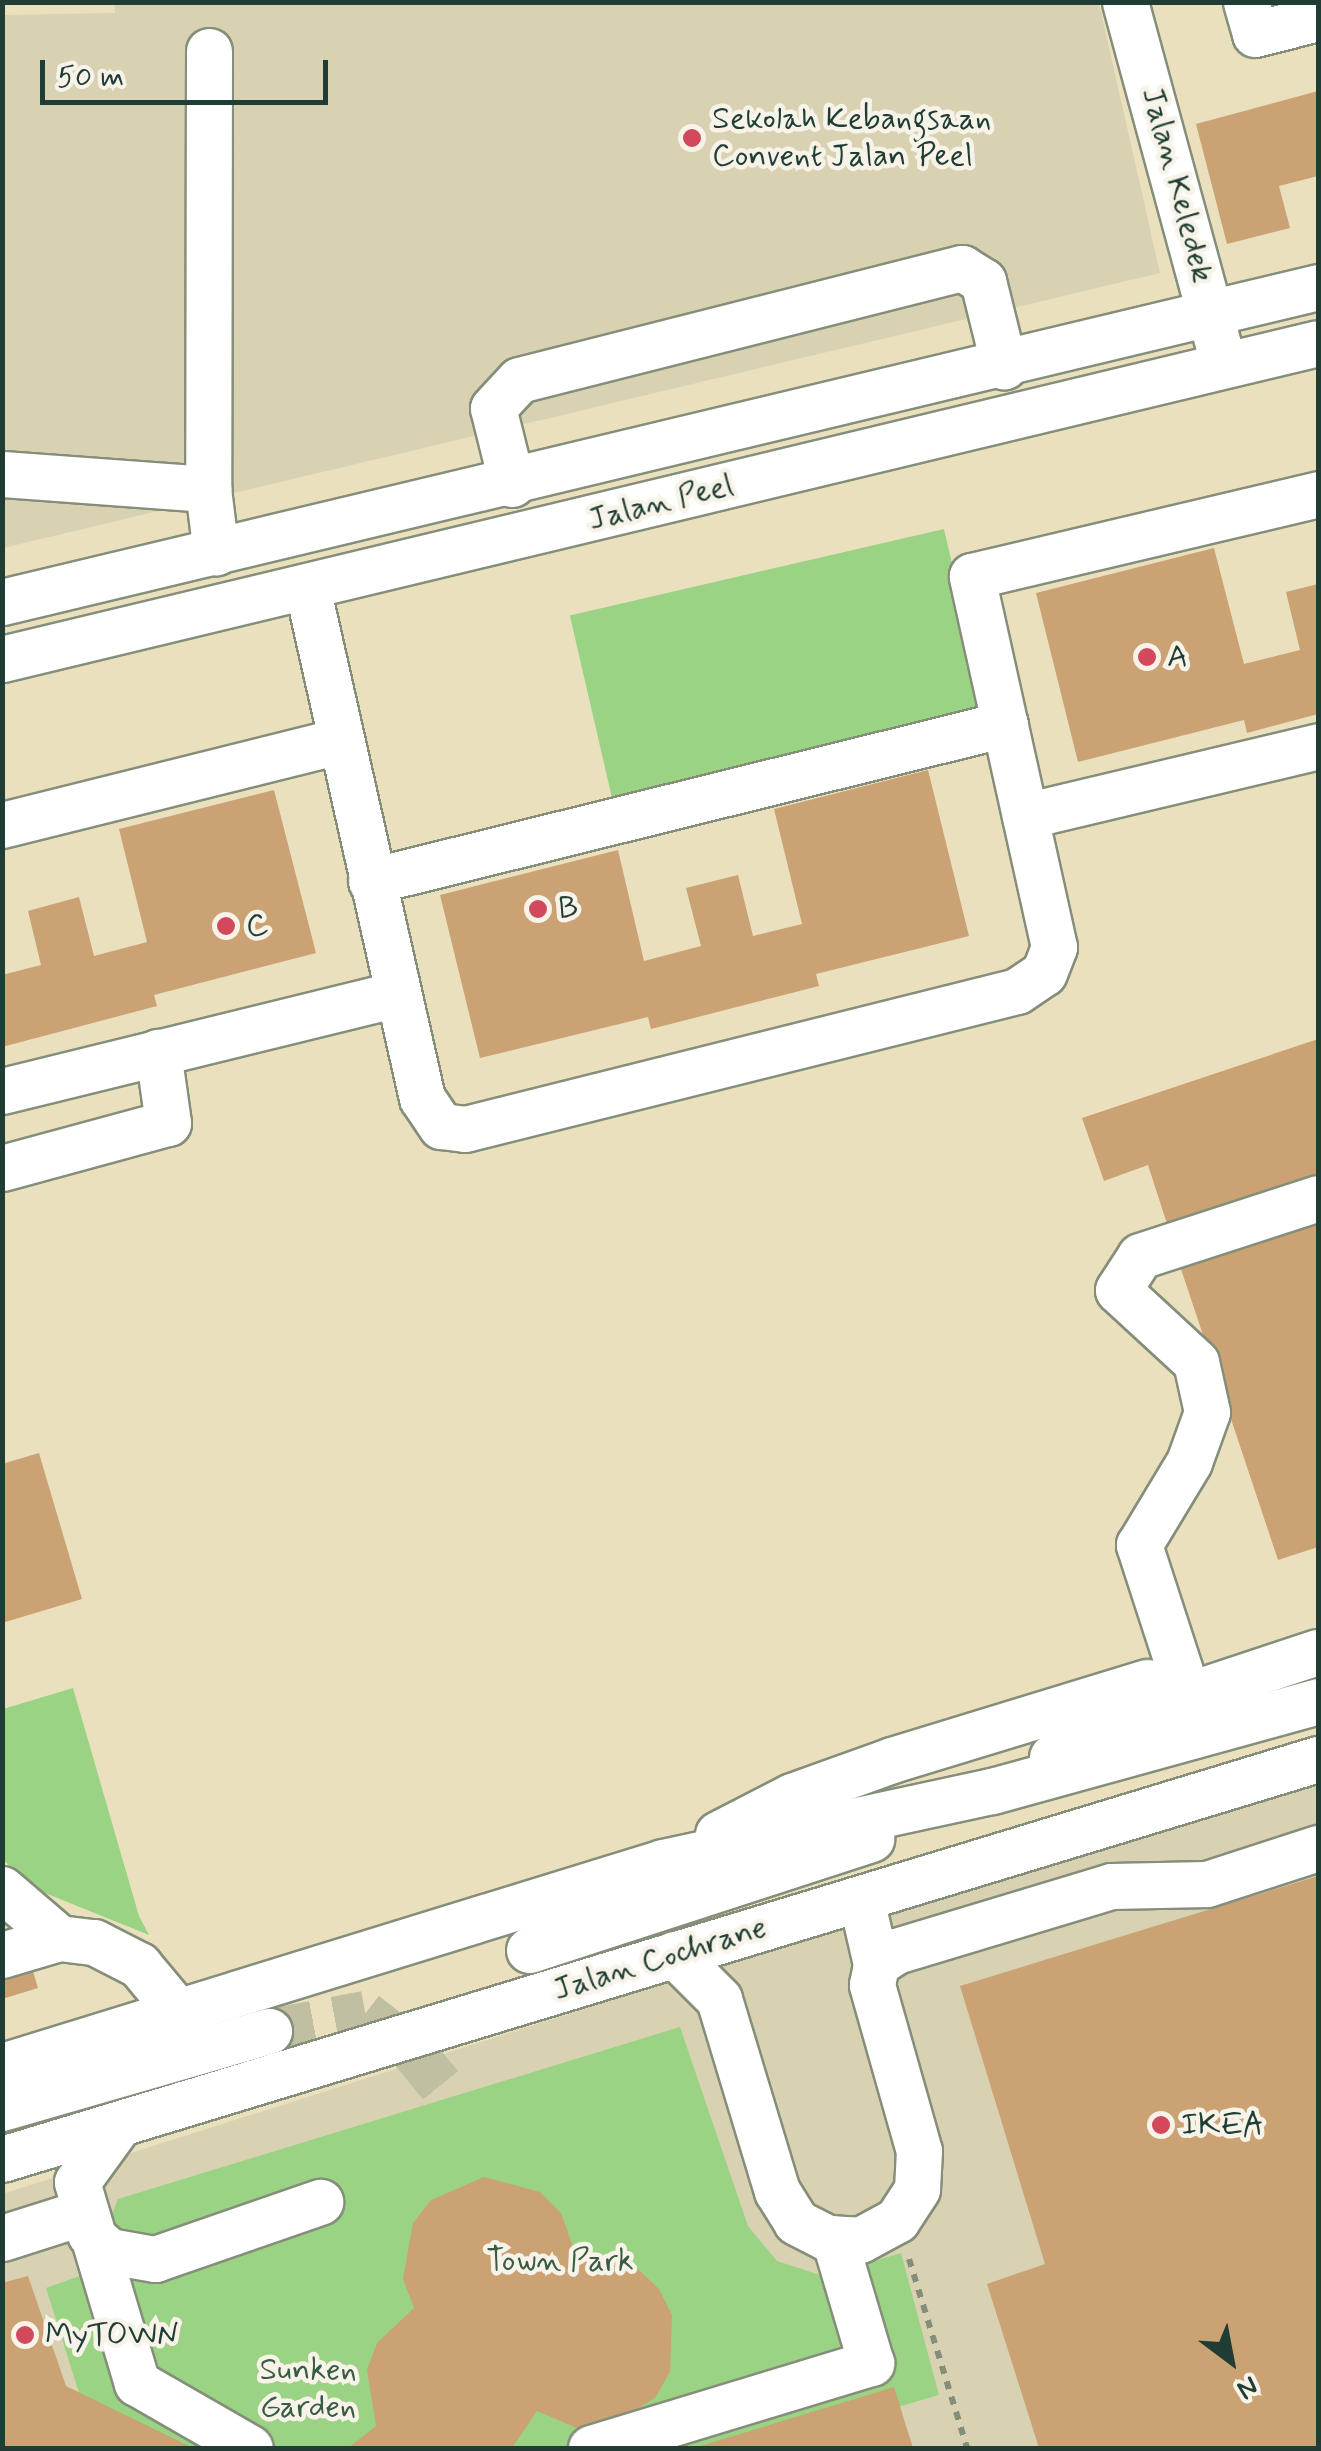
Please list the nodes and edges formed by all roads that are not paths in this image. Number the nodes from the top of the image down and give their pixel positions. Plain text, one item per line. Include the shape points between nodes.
1 (1125, 2) edge
2 (1246, 2) edge
3 (1318, 18) edge
4 (209, 51) dead end
5 (1318, 288) edge
6 (1212, 318) junction
7 (1318, 342) edge
8 (1004, 366) junction
9 (1224, 369) junction
10 (2, 474) edge
11 (512, 484) junction
12 (208, 489) junction
13 (1318, 494) edge
14 (216, 553) junction
15 (307, 587) junction
16 (2, 602) edge
17 (2, 659) edge
18 (1005, 724) junction
19 (338, 741) junction
20 (1318, 746) edge
21 (1025, 816) junction
22 (2, 826) edge
23 (372, 881) junction
24 (398, 994) junction
25 (158, 1052) junction
26 (2, 1091) edge
27 (2, 1168) edge
28 (1318, 1198) edge
29 (1318, 1629) edge
30 (1318, 1652) edge
31 (1180, 1672) junction
32 (1318, 1701) edge
33 (1318, 1759) edge
34 (992, 1791) junction
35 (1318, 1848) edge
36 (663, 1862) junction
37 (2, 1888) edge
38 (861, 1899) junction
39 (59, 1938) junction
40 (530, 1950) dead end
41 (674, 1954) junction
42 (2, 1956) edge
43 (876, 1964) junction
44 (178, 2012) junction
45 (269, 2030) tunnel mouth
46 (2, 2066) edge
47 (2, 2108) edge
48 (118, 2127) junction
49 (2, 2160) edge
50 (320, 2202) dead end
51 (86, 2224) junction
52 (2, 2238) edge
53 (834, 2238) junction
54 (250, 2448) edge
55 (591, 2448) edge

1 - 6 street, Jalan Keledek
2 - 3 street via 1255,34
4 - 12 street
5 - 6 street, Jalan Peel
6 - 8 street, Jalan Peel
6 - 9 street, Jalan Keledek
7 - 9 street, Jalan Peel
8 - 11 street, Jalan Peel
8 - 11 street via 983,281 962,268 519,380 493,408
9 - 15 street, Jalan Peel
10 - 12 street
11 - 14 street, Jalan Peel
12 - 14 street
13 - 18 street via 972,576
14 - 16 street, Jalan Peel
15 - 17 street, Jalan Peel
15 - 19 street
18 - 21 street
18 - 23 street
19 - 22 street
19 - 23 street
20 - 21 street
21 - 24 street via 1054,947 1044,974 1016,991 465,1129 441,1126 422,1098
23 - 24 street
24 - 25 street
25 - 26 street
25 - 27 street via 168,1123
28 - 31 street via 1140,1256 1118,1290 1196,1362 1208,1412 1189,1462 1139,1545
29 - 31 street
30 - 34 street via 1124,1716
31 - 36 street via 792,1796
32 - 34 street
33 - 38 street, Jalan Cochrane
34 - 36 street
34 - 40 street via 798,1868
35 - 43 street via 1207,1884 1111,1886 896,1951
36 - 44 street
37 - 39 street
38 - 41 street, Jalan Cochrane
38 - 43 street
39 - 42 street
39 - 44 street via 94,1942 139,1965
41 - 48 street, Jalan Cochrane
41 - 53 street via 718,1998 777,2191 796,2222
43 - 53 street via 872,1985 920,2151 917,2190 897,2220 860,2240
44 - 46 street
45 - 47 street
48 - 49 street, Jalan Cochrane
48 - 51 street via 77,2182
50 - 51 street via 155,2259 109,2251
51 - 52 street
51 - 54 street via 137,2383
53 - 55 street via 872,2362

